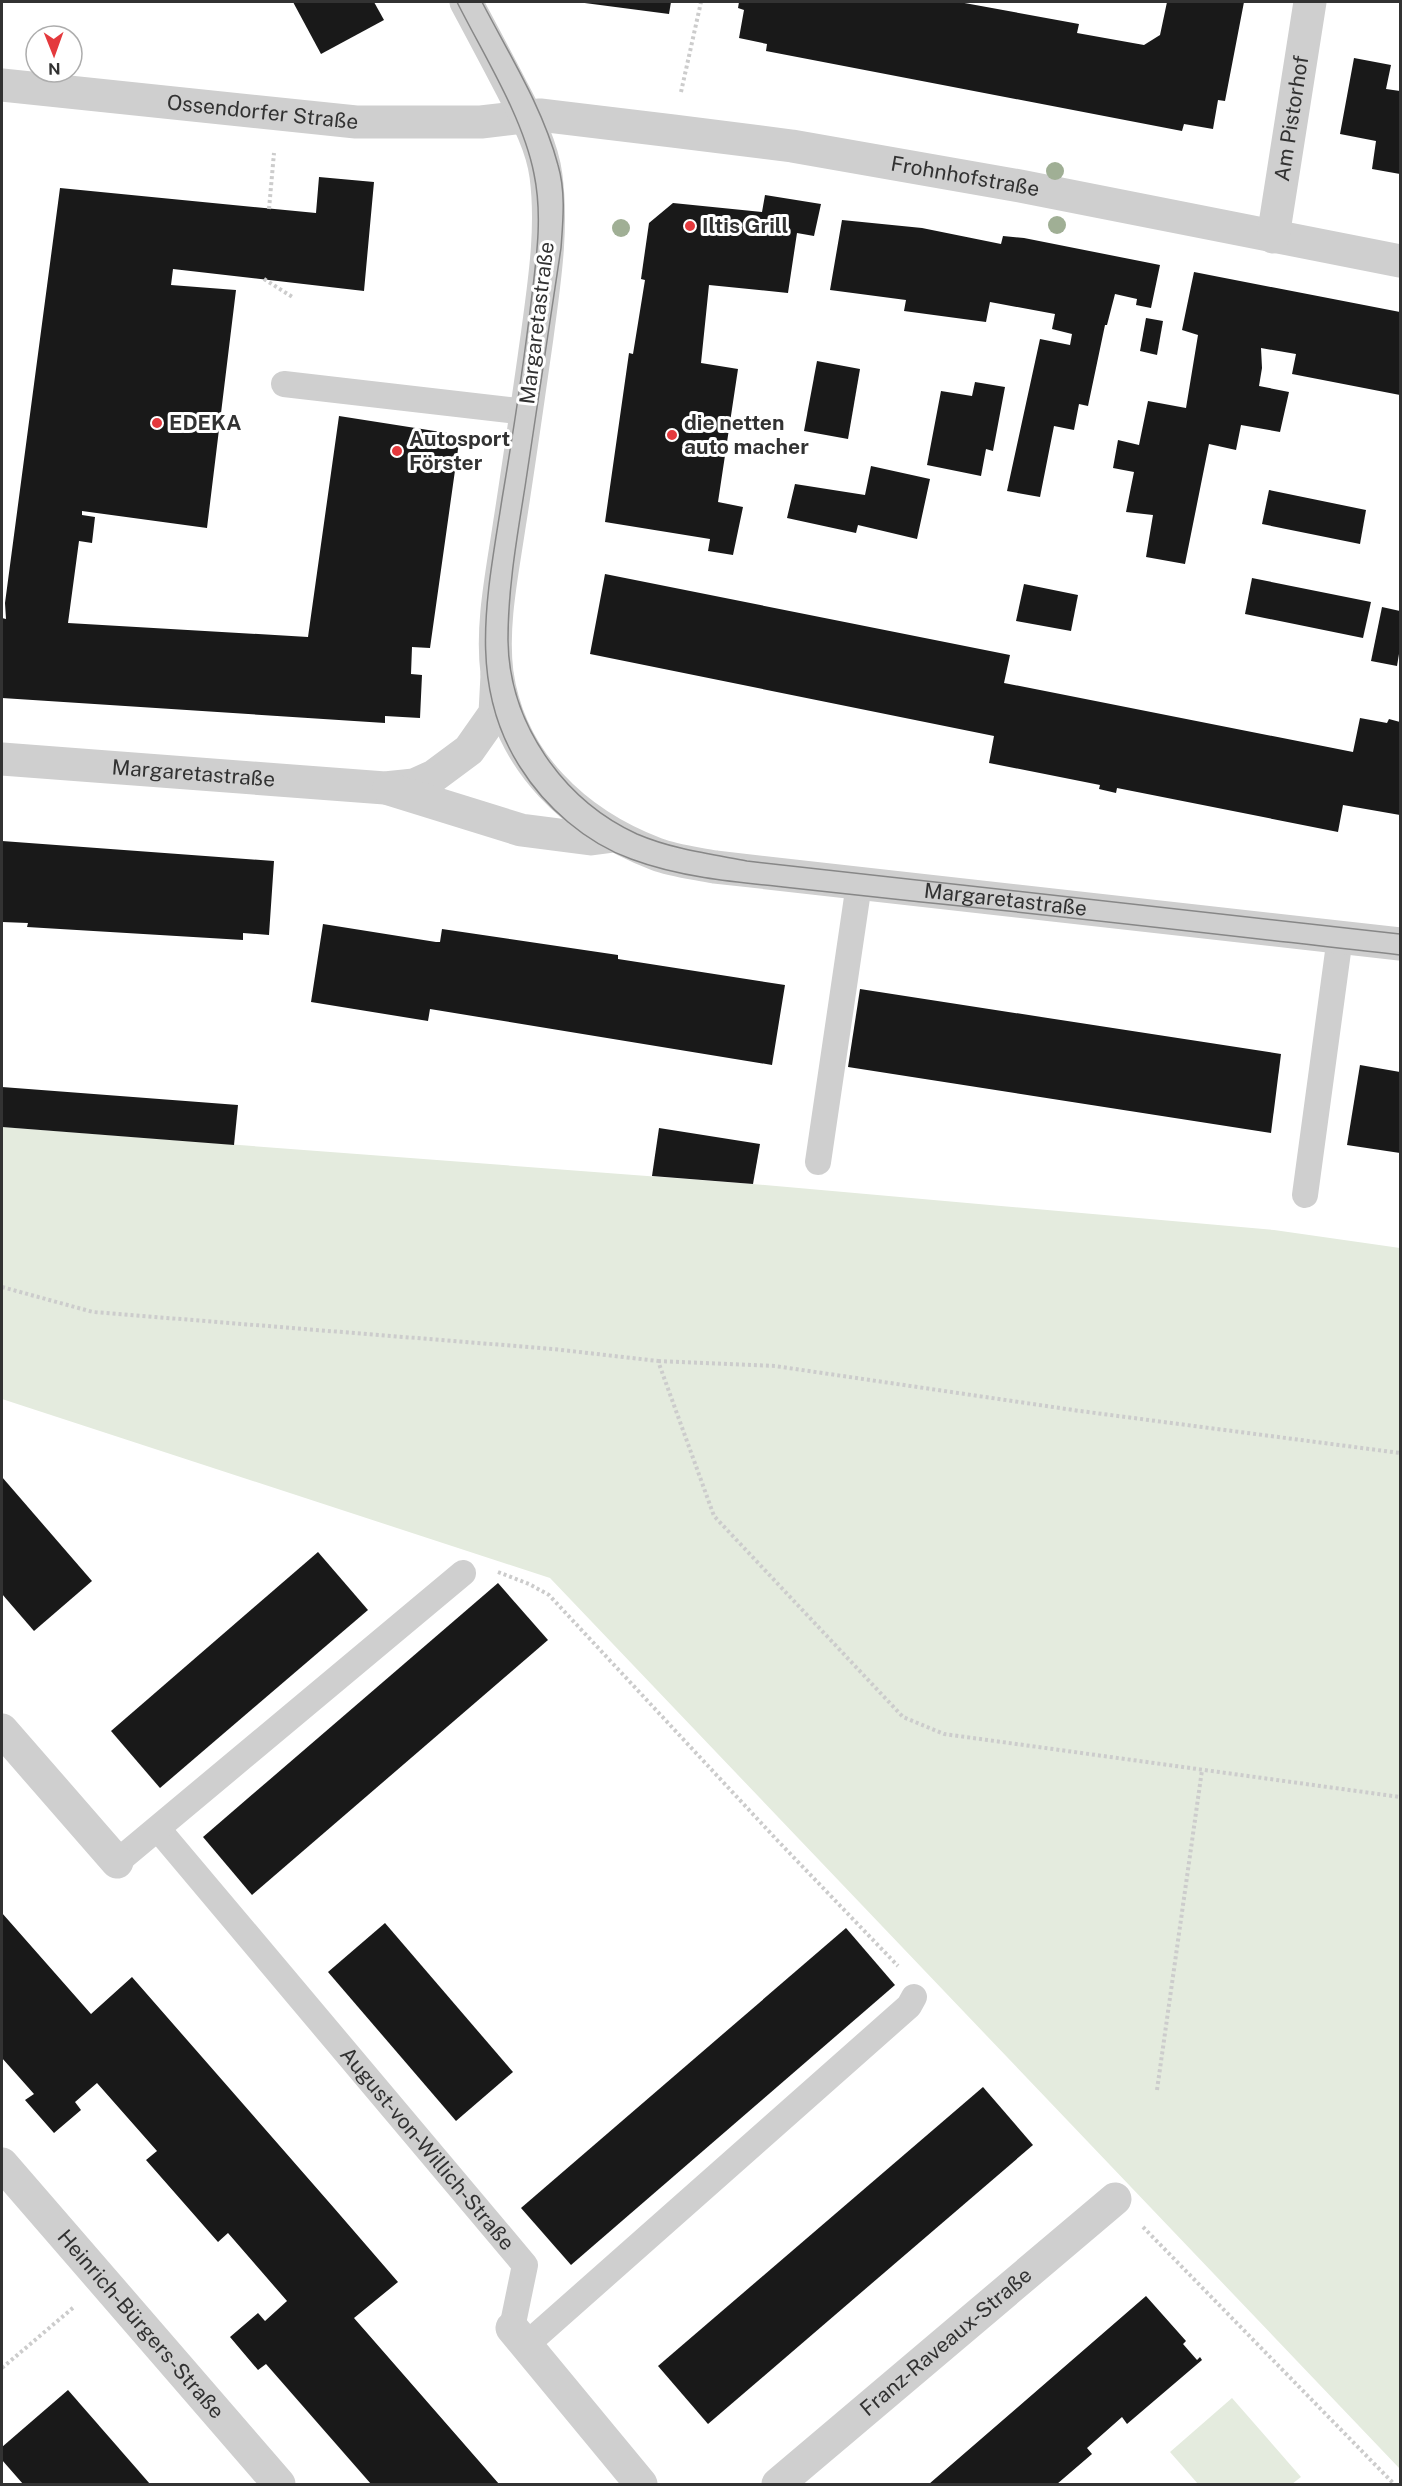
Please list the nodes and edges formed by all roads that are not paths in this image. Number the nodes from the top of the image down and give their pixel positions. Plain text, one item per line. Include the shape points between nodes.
1 (466, 2) edge
2 (1310, 2) edge
3 (2, 85) edge
4 (526, 116) junction
5 (1273, 237) junction
6 (1401, 261) edge
7 (284, 384) dead end
8 (526, 412) junction
9 (497, 674) junction
10 (2, 759) edge
11 (385, 788) junction
12 (614, 836) junction
13 (860, 884) junction
14 (1340, 937) junction
15 (1401, 944) edge
16 (818, 1162) dead end
17 (1305, 1195) dead end
18 (463, 1574) road end
19 (2, 1730) edge
20 (158, 1829) junction
21 (117, 1862) joint
22 (914, 1997) road end
23 (2, 2164) edge
24 (1115, 2199) road end
25 (519, 2337) junction
26 (279, 2484) edge
27 (641, 2484) edge
28 (778, 2484) edge

1 - 4 street, Margaretastraße
2 - 5 street, Am Pistorhof
3 - 4 street, Ossendorfer Straße via 356,122 481,122
4 - 5 street, Frohnhofstraße via 792,146 1020,186
4 - 8 street, Margaretastraße via 546,173 549,206 547,261
5 - 6 street, Frohnhofstraße
7 - 8 lane
8 - 9 street, Margaretastraße via 502,572 495,641
9 - 11 street, Margaretastraße via 495,713 469,750 434,776 414,785
9 - 12 street, Margaretastraße via 507,710 530,762 552,789
10 - 11 street, Margaretastraße
11 - 12 street, Margaretastraße via 521,830 591,839
12 - 13 street, Margaretastraße via 658,855 715,867
13 - 14 street, Margaretastraße
13 - 16 lane
14 - 15 street, Margaretastraße
14 - 17 lane
18 - 20 lane
19 - 21 street
20 - 21 lane
20 - 25 lane, August-von-Willich-Straße via 525,2265
22 - 25 lane via 909,2006
23 - 26 street, Heinrich-Bürgers-Straße
24 - 28 street, Franz-Raveaux-Straße
25 - 27 street

